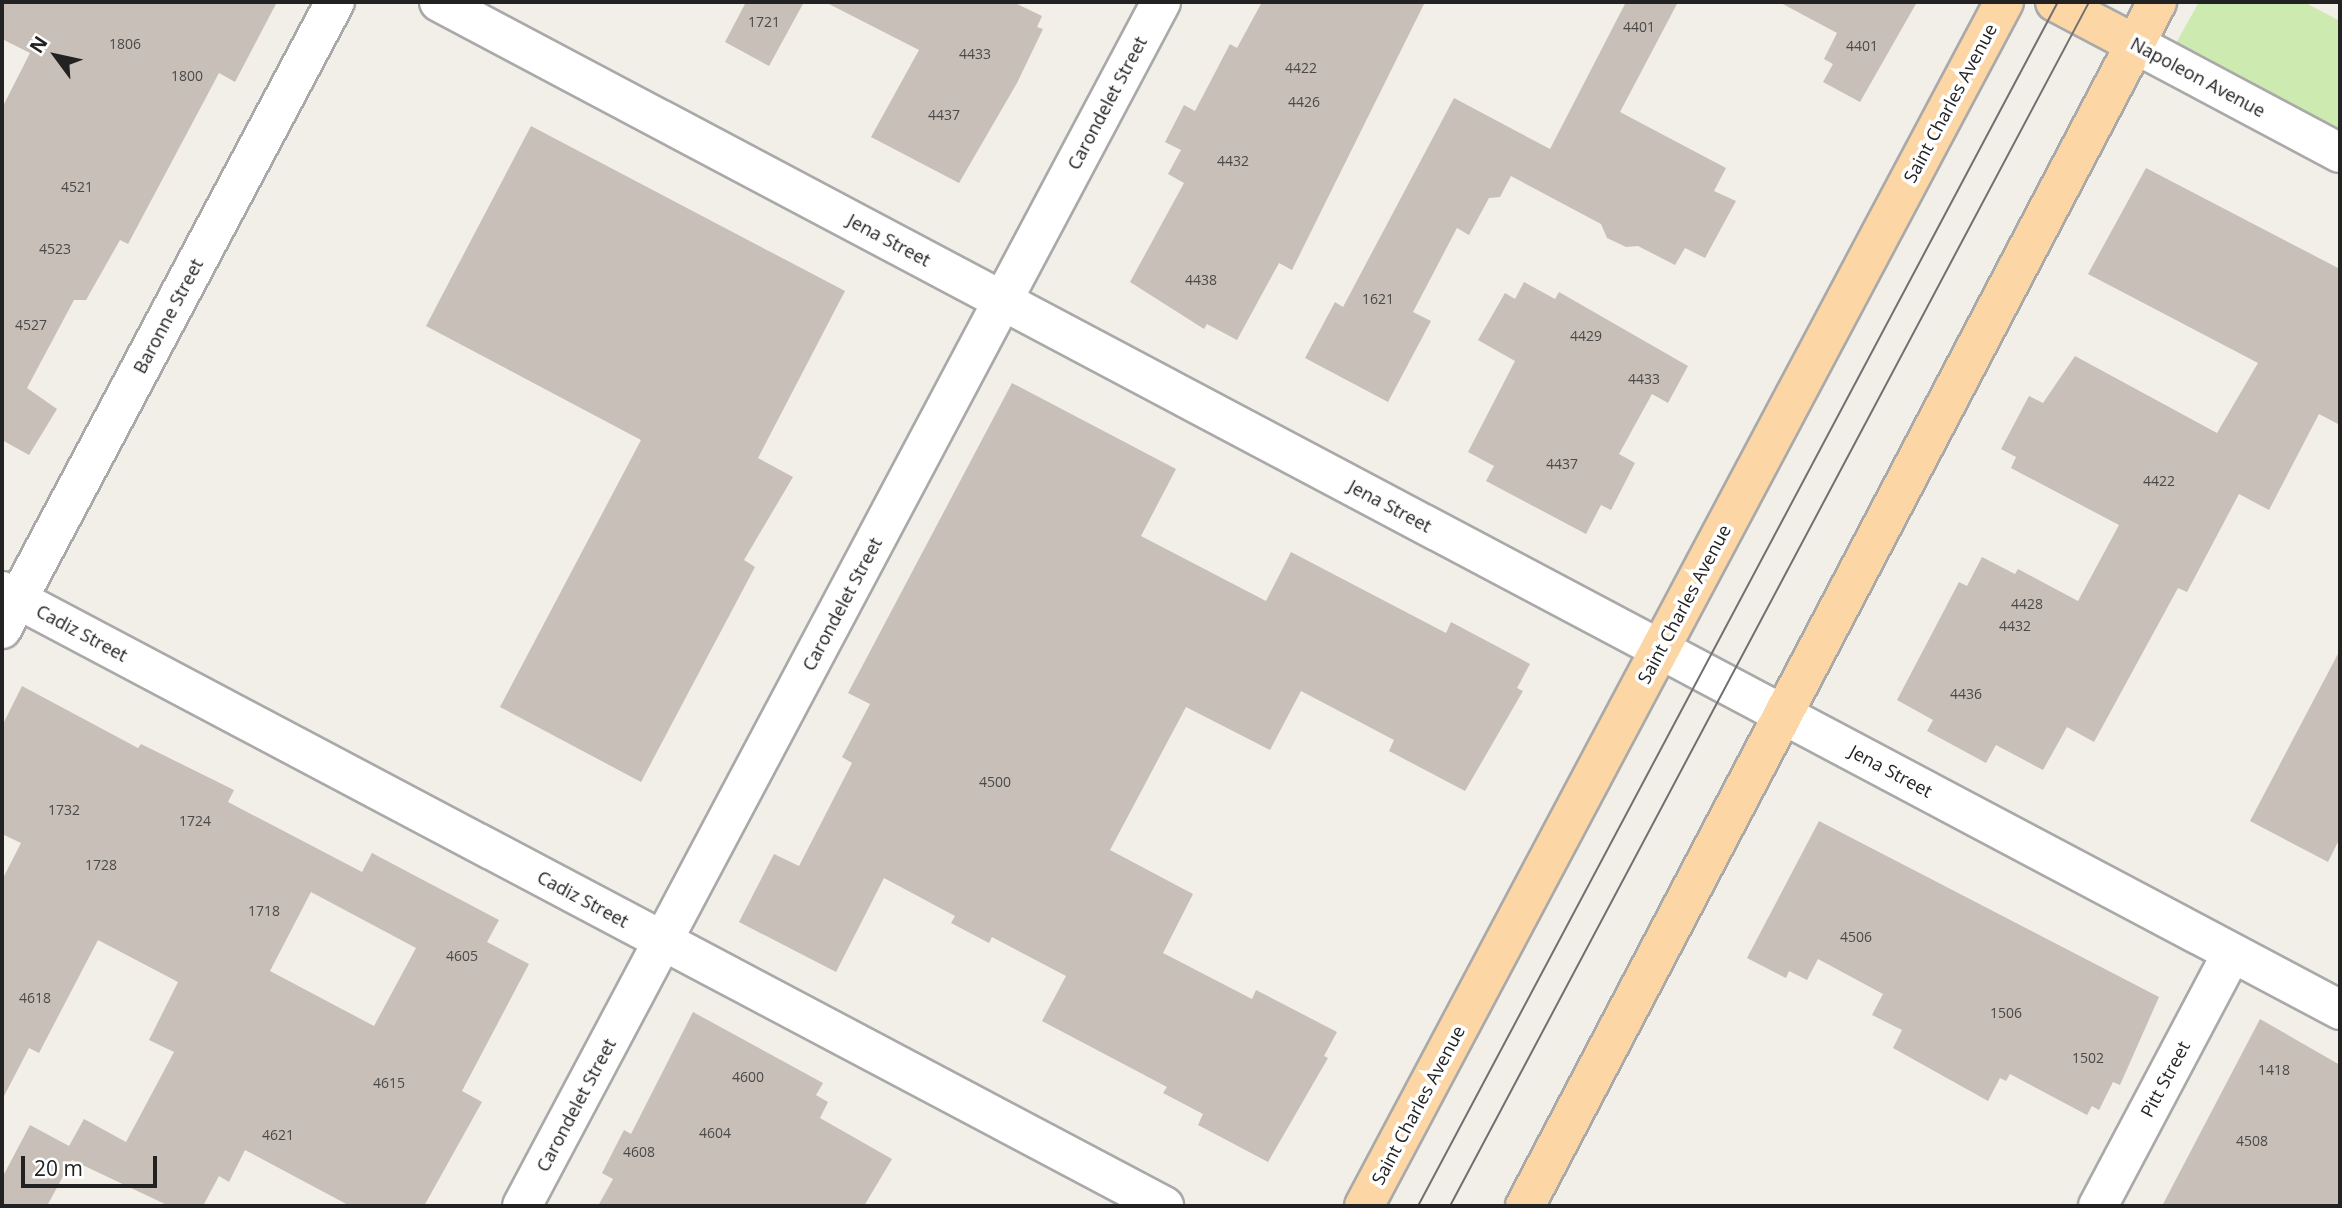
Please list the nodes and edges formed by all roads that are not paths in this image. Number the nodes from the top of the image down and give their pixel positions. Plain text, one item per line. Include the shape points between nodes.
1 (335, 2) edge
2 (439, 2) edge
3 (1161, 2) edge
4 (2004, 2) edge
5 (2055, 2) edge
6 (2157, 2) edge
7 (2135, 44) junction
8 (2340, 153) edge
9 (1003, 300) junction
10 (7, 607) edge
11 (1660, 649) junction
12 (1783, 714) junction
13 (663, 941) junction
14 (2232, 953) junction
15 (2340, 1010) edge
16 (522, 1206) edge
17 (1164, 1206) edge
18 (1364, 1206) edge
19 (1525, 1206) edge
20 (2098, 1206) edge

1 - 10 street, Baronne Street
2 - 9 street, Jena Street
3 - 9 street, Carondelet Street
4 - 11 main road, Saint Charles Avenue
5 - 7 main road, Napoleon Avenue
6 - 7 main road
7 - 8 street, Napoleon Avenue
7 - 12 main road
9 - 11 street, Jena Street
9 - 13 street, Carondelet Street
10 - 13 street, Cadiz Street
11 - 12 street, Jena Street
11 - 18 main road, Saint Charles Avenue
12 - 14 street, Jena Street
12 - 19 main road
13 - 16 street, Carondelet Street
13 - 17 street, Cadiz Street
14 - 15 street, Jena Street
14 - 20 street, Pitt Street

